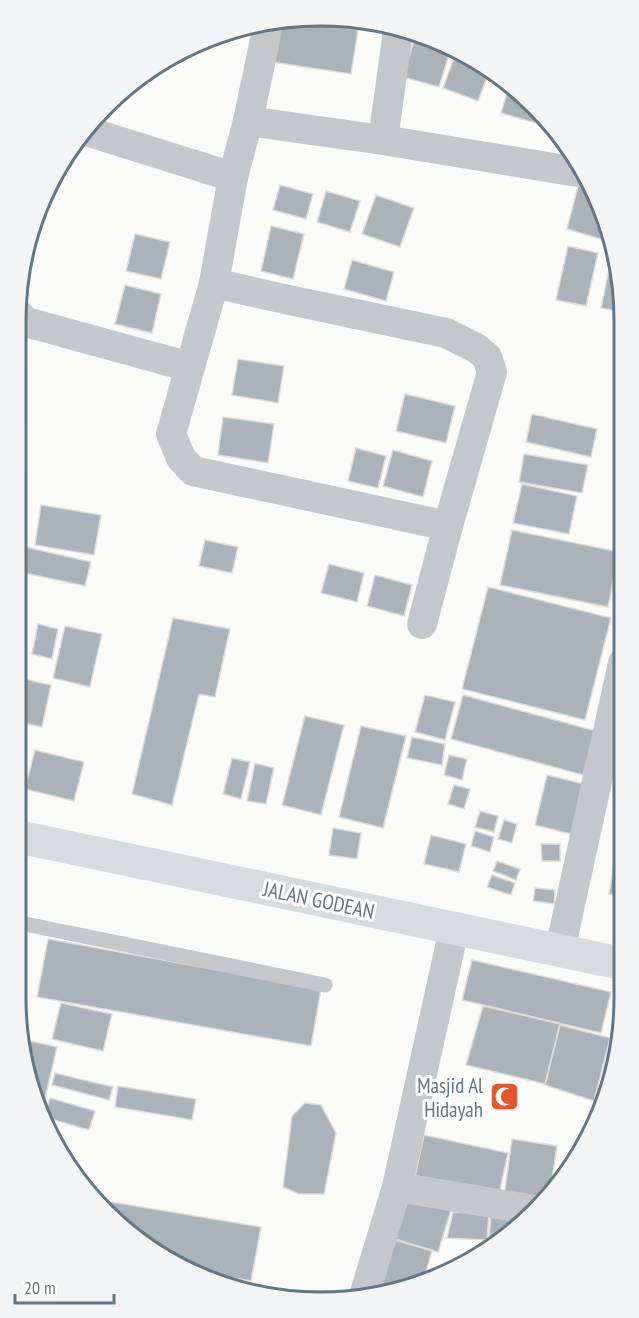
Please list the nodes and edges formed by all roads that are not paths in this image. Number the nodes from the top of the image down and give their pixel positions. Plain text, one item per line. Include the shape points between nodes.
1 (267, 30) edge
2 (397, 36) edge
3 (248, 121) junction
4 (93, 133) edge
5 (383, 140) junction
6 (573, 171) edge
7 (233, 177) junction
8 (214, 283) junction
9 (26, 322) edge
10 (190, 367) junction
11 (448, 526) junction
12 (422, 624) dead end
13 (614, 704) edge
14 (26, 846) edge
15 (26, 924) edge
16 (454, 929) junction
17 (560, 950) junction
18 (614, 962) edge
19 (325, 985) dead end
20 (396, 1187) junction
21 (525, 1208) edge
22 (366, 1289) edge

1 - 3 street
2 - 5 street
3 - 5 street
3 - 7 street
4 - 7 street
5 - 6 street
7 - 8 street
8 - 10 street
8 - 11 street via 446,333 487,357 492,372
9 - 10 street
10 - 11 street via 171,434 181,458 193,471
11 - 12 street
13 - 17 street
14 - 16 main road, JALAN GODEAN
15 - 19 lane
16 - 17 main road, JALAN GODEAN
16 - 20 street
17 - 18 main road, JALAN GODEAN
20 - 21 street
20 - 22 street

